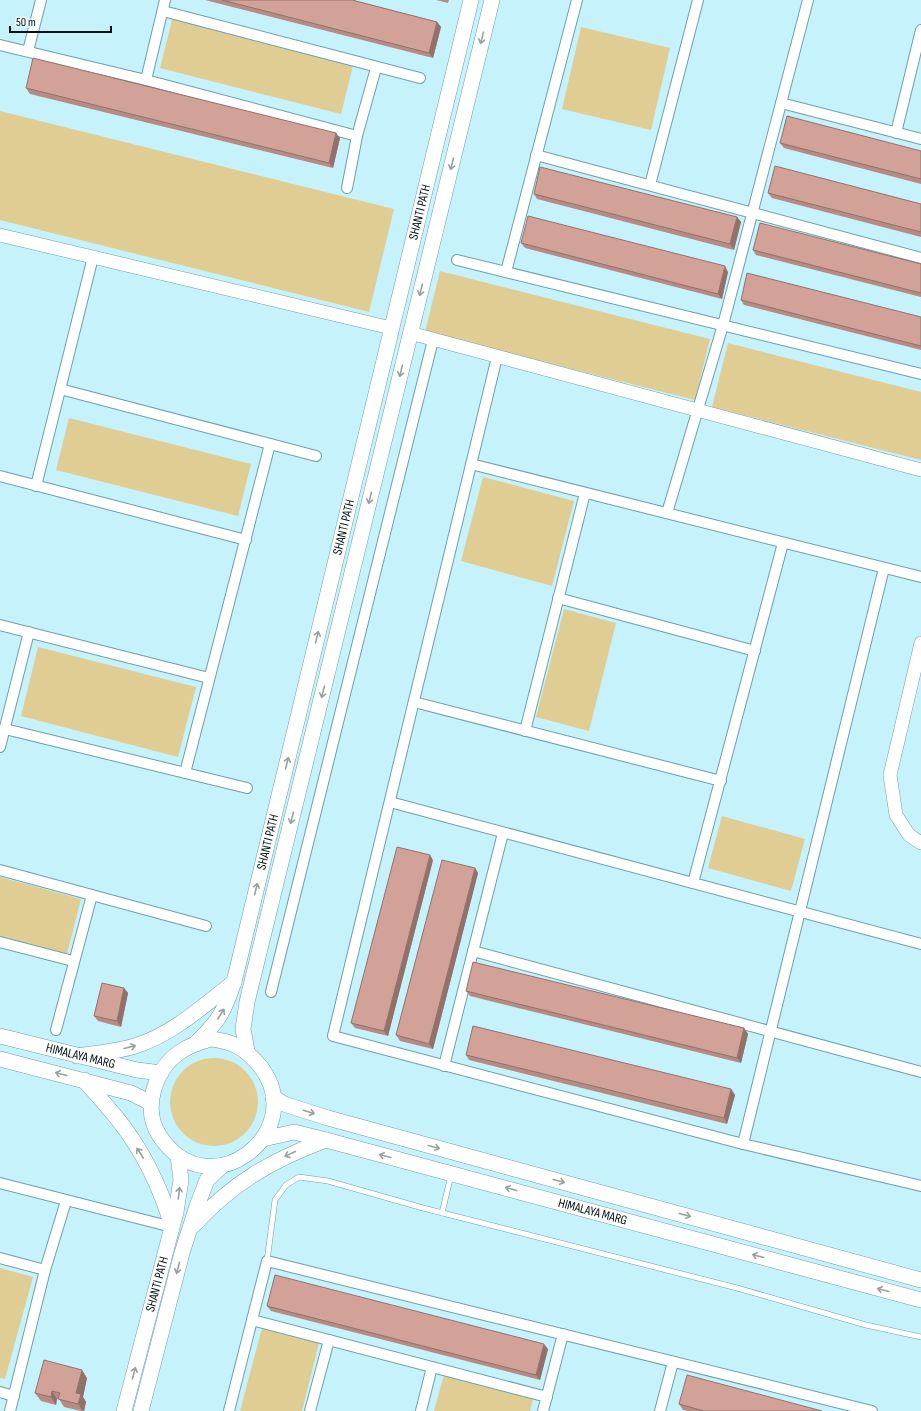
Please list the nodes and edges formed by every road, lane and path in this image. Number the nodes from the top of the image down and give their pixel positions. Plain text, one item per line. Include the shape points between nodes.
1 (41, 0) edge
2 (165, 0) edge
3 (471, 0) edge
4 (492, 0) edge
5 (576, 0) edge
6 (698, 0) edge
7 (808, 0) edge
8 (163, 11) junction
9 (921, 30) edge
10 (0, 44) edge
11 (28, 51) junction
12 (376, 68) junction
13 (420, 78) dead end
14 (146, 80) junction
15 (781, 103) junction
16 (896, 133) junction
17 (357, 136) junction
18 (921, 140) edge
19 (536, 155) junction
20 (650, 185) junction
21 (347, 188) dead end
22 (752, 213) junction
23 (0, 235) edge
24 (93, 257) junction
25 (921, 258) edge
26 (457, 260) dead end
27 (506, 272) junction
28 (723, 325) junction
29 (391, 328) junction
30 (410, 333) junction
31 (433, 340) junction
32 (498, 357) junction
33 (921, 374) edge
34 (60, 389) junction
35 (698, 409) junction
36 (270, 444) junction
37 (316, 456) dead end
38 (471, 464) junction
39 (921, 470) edge
40 (0, 476) edge
41 (36, 486) junction
42 (585, 493) junction
43 (667, 513) junction
44 (246, 540) junction
45 (783, 543) junction
46 (884, 568) junction
47 (921, 577) edge
48 (558, 598) junction
49 (0, 625) edge
50 (29, 632) junction
51 (921, 643) edge
52 (755, 651) junction
53 (209, 678) junction
54 (414, 702) junction
55 (5, 729) junction
56 (525, 731) junction
57 (0, 747) edge
58 (185, 773) junction
59 (721, 781) junction
60 (247, 788) dead end
61 (390, 802) junction
62 (503, 833) junction
63 (921, 843) edge
64 (0, 870) edge
65 (693, 883) junction
66 (92, 894) junction
67 (800, 912) junction
68 (206, 926) dead end
69 (0, 942) edge
70 (921, 944) edge
71 (473, 951) junction
72 (73, 961) junction
73 (234, 982) junction
74 (271, 992) dead end
75 (56, 1030) dead end
76 (771, 1032) junction
77 (0, 1036) edge
78 (196, 1043) junction
79 (247, 1051) junction
80 (78, 1056) junction
81 (2, 1062) edge
82 (444, 1066) junction
83 (921, 1072) edge
84 (162, 1073) junction
85 (84, 1080) junction
86 (273, 1097) junction
87 (151, 1103) junction
88 (263, 1139) junction
89 (326, 1140) junction
90 (743, 1144) junction
91 (178, 1156) junction
92 (222, 1166) junction
93 (452, 1174) junction
94 (0, 1183) edge
95 (921, 1186) edge
96 (66, 1201) junction
97 (442, 1213) junction
98 (172, 1227) junction
99 (190, 1230) junction
100 (0, 1258) edge
101 (267, 1261) junction
102 (45, 1270) junction
103 (921, 1280) edge
104 (921, 1300) edge
105 (252, 1320) junction
106 (563, 1334) junction
107 (921, 1337) edge
108 (328, 1340) junction
109 (673, 1362) junction
110 (432, 1367) junction
111 (0, 1392) edge
112 (14, 1396) junction
113 (547, 1396) junction
114 (10, 1411) edge
115 (124, 1411) edge
116 (141, 1411) edge
117 (229, 1411) edge
118 (310, 1411) edge
119 (422, 1411) edge
120 (543, 1411) edge
121 (660, 1411) edge
122 (872, 1411) edge

1 - 11 street
2 - 8 street
3 - 29 main road, SHANTI PATH
4 -> 30 main road, SHANTI PATH
5 - 19 street
6 - 20 street
7 - 15 street
8 - 12 street
8 - 14 street
9 - 16 street
10 - 11 street
11 - 14 street
12 - 13 street
12 - 17 street
14 - 17 street
15 - 16 street
15 - 22 street
16 - 18 street
17 - 21 street
19 - 20 street
19 - 27 street
20 - 22 street
22 - 25 street
22 - 28 street
23 - 24 street
24 - 29 street
24 - 34 street
26 - 27 street
27 - 28 street
28 - 33 street
28 - 35 street
73 -> 29 main road, SHANTI PATH
30 - 31 street
30 -> 79 main road, SHANTI PATH via 247,1002 243,1029
31 - 32 street
31 - 74 street
32 - 35 street
32 - 38 street
34 - 36 street
34 - 41 street
35 - 39 street
35 - 43 street
36 - 37 street
36 - 44 street
38 - 42 street
38 - 54 street
40 - 41 street
41 - 44 street
42 - 43 street
42 - 48 street
43 - 45 street
44 - 53 street
45 - 46 street
45 - 52 street
46 - 47 street
46 - 67 street
48 - 52 street
48 - 56 street
49 - 50 street
50 - 53 street
50 - 55 street
51 - 63 street via 890,775 896,815 908,835
52 - 59 street
53 - 58 street
54 - 56 street
54 - 61 street
55 - 57 street
55 - 58 street
56 - 59 street
58 - 60 street
59 - 65 street
61 - 62 street
61 - 82 street via 333,1036
62 - 65 street
62 - 71 street
64 - 66 street
65 - 67 street
66 - 68 street
66 - 72 street
67 - 70 street
67 - 76 street
69 - 72 street
71 - 76 street
71 - 82 street
72 - 75 street
78 -> 73 main road, SHANTI PATH via 215,1025 224,1010
80 -> 73 main road via 135,1046 160,1036
76 - 83 street
76 - 90 street
77 - 80 main road, HIMALAYA MARG
78 - 79 main road via 211,1039 223,1040
78 - 84 main road via 179,1052
79 - 86 main road via 264,1071
80 - 84 main road, HIMALAYA MARG via 137,1070
85 -> 81 main road, HIMALAYA MARG
82 - 90 street
84 - 87 main road via 156,1080
85 - 87 main road, HIMALAYA MARG via 131,1093
98 -> 85 main road via 163,1197 145,1160 120,1122
86 - 88 main road via 271,1124
86 -> 103 main road, HIMALAYA MARG via 284,1104 328,1118
87 - 91 main road via 155,1127 165,1143
88 - 89 main road, HIMALAYA MARG via 294,1132
88 - 92 main road via 242,1158
93 -> 89 main road, HIMALAYA MARG
89 -> 99 main road via 291,1153 252,1175 213,1204
90 - 95 street
91 - 92 main road via 192,1164
98 -> 91 main road, SHANTI PATH via 180,1180
92 - 99 main road, SHANTI PATH via 207,1180
93 - 97 lane
104 -> 93 main road, HIMALAYA MARG
94 - 96 street
96 - 98 street
96 - 102 street
97 - 101 lane via 328,1181 299,1177 286,1185 275,1200
97 - 107 lane via 737,1288 866,1325
115 -> 98 main road, SHANTI PATH
99 -> 116 main road, SHANTI PATH
100 - 102 street
101 - 105 street
101 - 106 street
102 - 112 street
105 - 108 street
105 - 117 street
106 - 109 street
106 - 113 street
108 - 110 street
108 - 118 street
109 - 121 street
109 - 122 street
110 - 113 street
110 - 119 street
111 - 112 street
112 - 114 street
113 - 120 street

